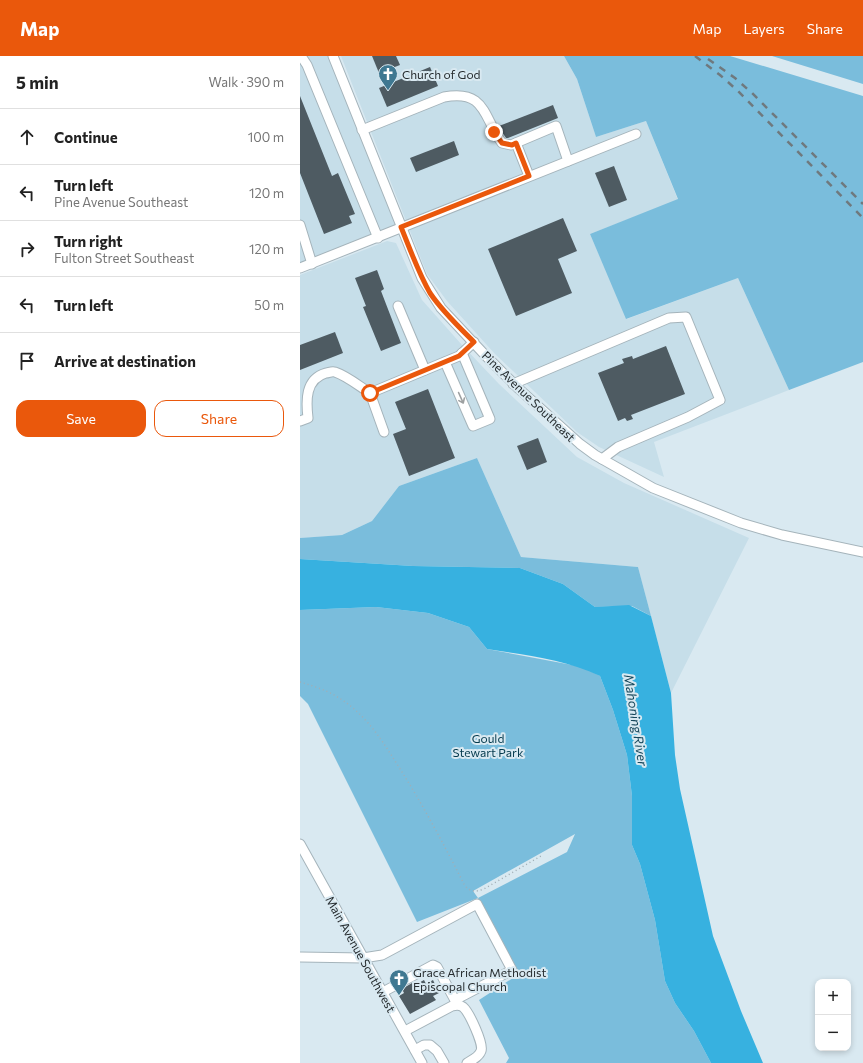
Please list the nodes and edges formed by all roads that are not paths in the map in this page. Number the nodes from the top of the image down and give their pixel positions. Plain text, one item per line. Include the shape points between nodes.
1 (301, 56) edge
2 (332, 56) edge
3 (362, 130) junction
4 (636, 134) dead end
5 (516, 143) junction
6 (568, 161) junction
7 (529, 176) junction
8 (300, 225) edge
9 (401, 227) junction
10 (378, 238) junction
11 (312, 264) junction
12 (300, 268) edge
13 (398, 306) dead end
14 (474, 342) junction
15 (462, 353) junction
16 (445, 362) junction
17 (425, 370) junction
18 (514, 384) junction
19 (370, 393) junction
20 (304, 419) edge
21 (384, 432) dead end
22 (602, 459) junction
23 (863, 552) edge
24 (300, 844) edge
25 (300, 957) edge
26 (363, 958) junction
27 (383, 992) junction
28 (456, 1002) junction
29 (405, 1032) junction
30 (415, 1050) junction
31 (479, 1060) edge
32 (422, 1063) edge
33 (444, 1063) edge
34 (467, 1063) edge

1 - 10 street via 307,64
2 - 3 street, Pine Avenue Southeast
3 - 5 street via 444,97 466,96 482,106 502,143
3 - 9 street, Pine Avenue Southeast
4 - 6 street
5 - 6 street via 556,126
5 - 7 street
6 - 7 street
7 - 9 street
8 - 11 street
9 - 10 street
9 - 14 street, Pine Avenue Southeast via 431,294
10 - 11 street
11 - 12 street
13 - 17 street
14 - 15 street
14 - 18 street, Pine Avenue Southeast
15 - 16 street
16 -> 15 street via 473,426 490,419
16 - 17 street
17 - 19 street
18 - 22 street, Pine Avenue Southeast via 580,444
18 - 22 street via 669,318 686,317 720,400 688,417 618,447
19 - 20 street via 344,376 333,372 323,374 315,379 309,388
19 - 21 street
22 - 23 street, Pine Avenue Southeast via 653,488 741,523 782,535
24 - 26 street, Main Avenue Southwest
25 - 26 street
26 - 27 street, Main Avenue Southwest
26 - 28 street via 388,953 477,904 512,970
27 - 28 street via 433,965 437,966
27 - 29 street, Main Avenue Southwest
28 - 29 street
28 - 31 street via 467,1011 482,1043
29 - 30 street, Main Avenue Southwest
30 - 32 street, Main Avenue Southwest
30 - 33 street via 430,1045
31 - 34 street

